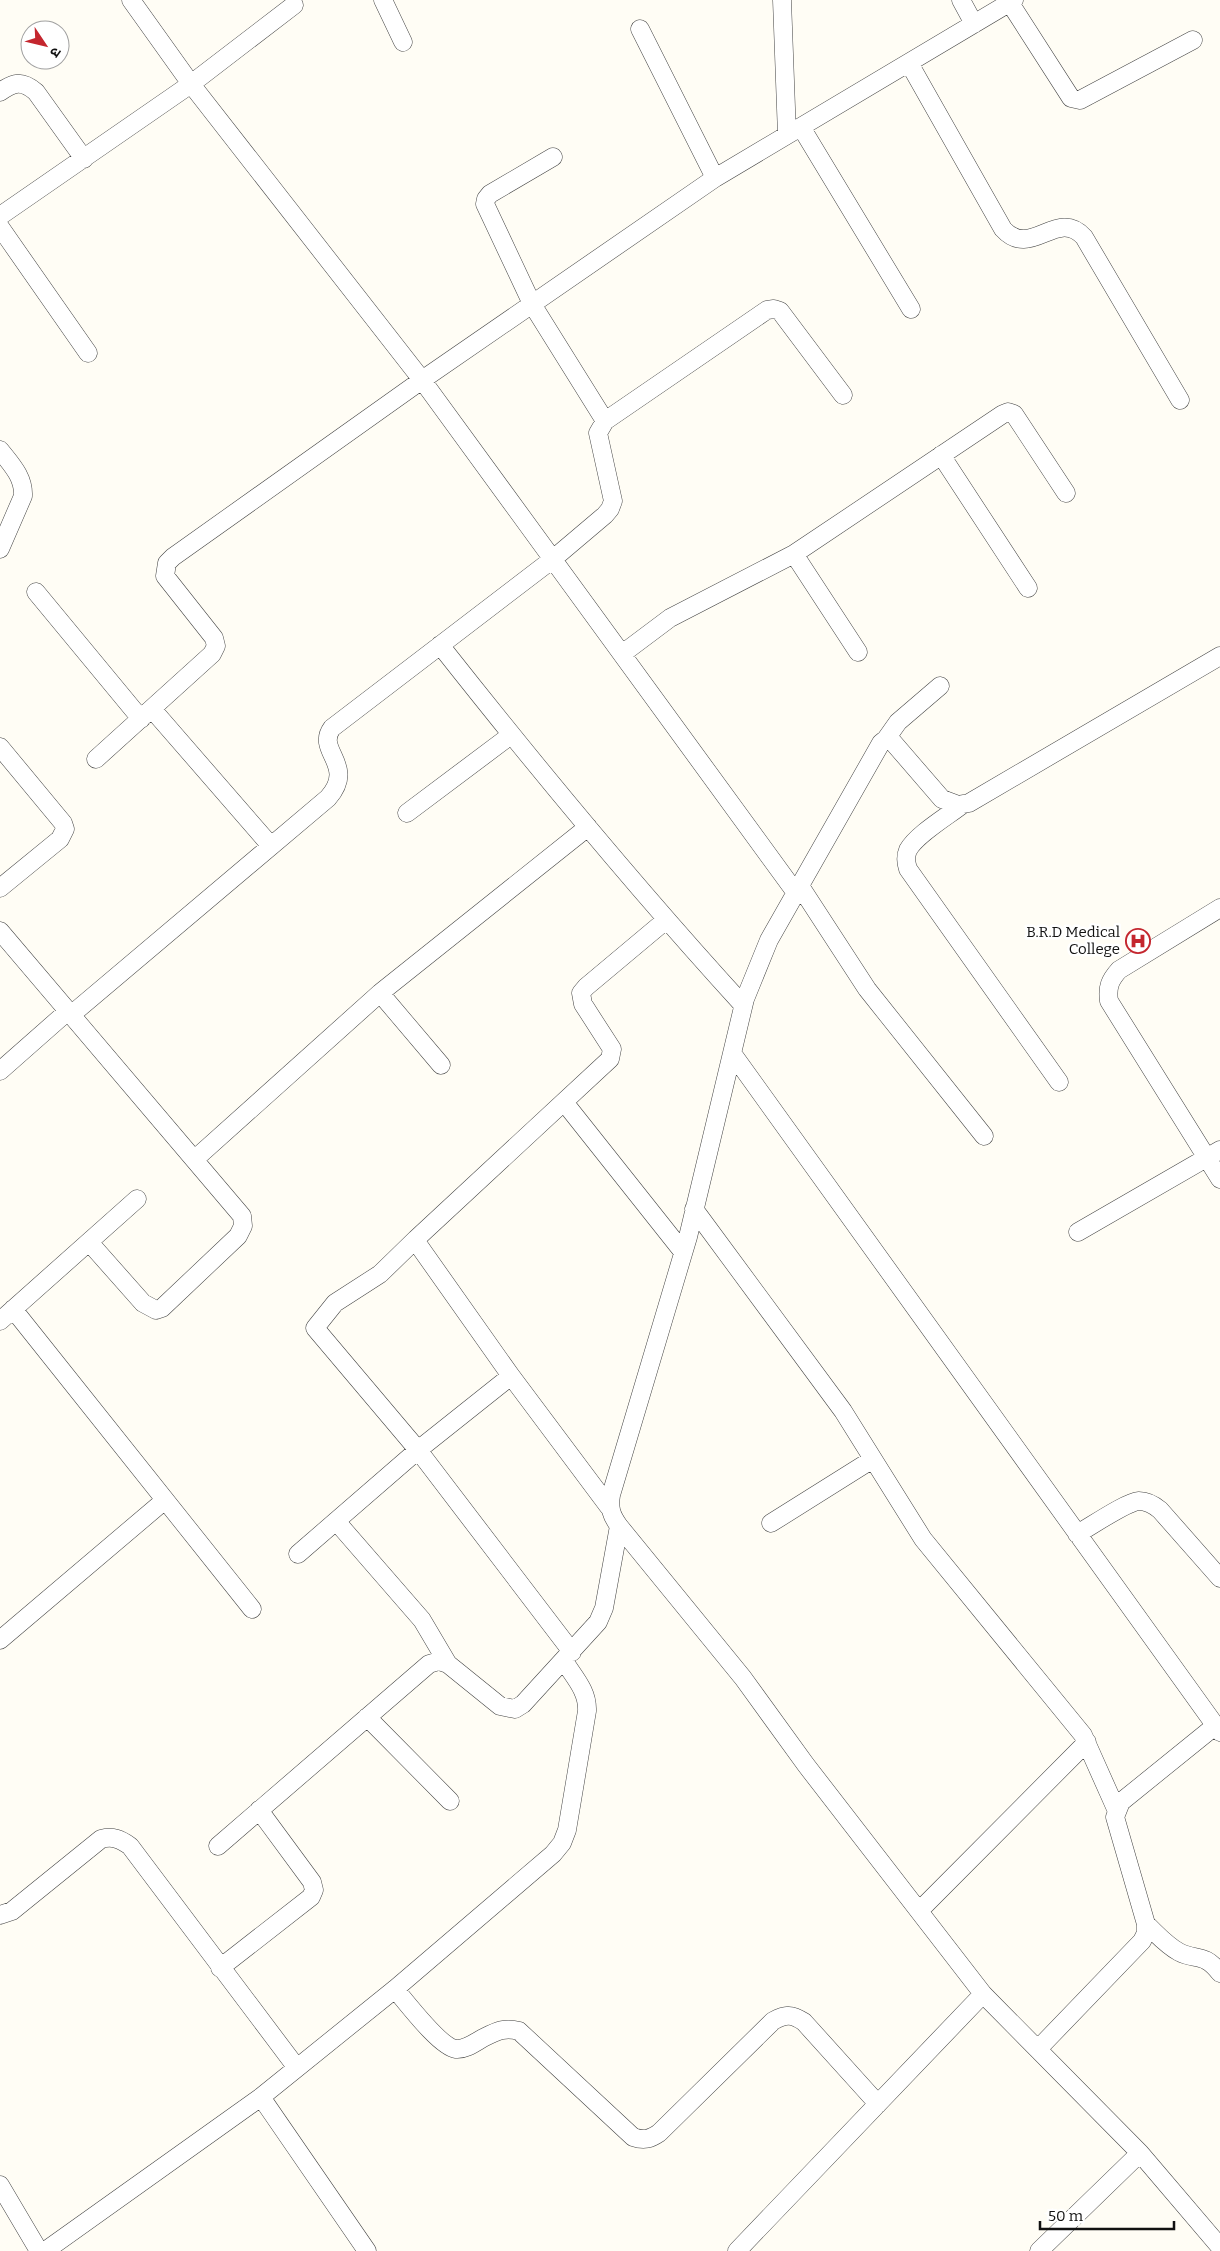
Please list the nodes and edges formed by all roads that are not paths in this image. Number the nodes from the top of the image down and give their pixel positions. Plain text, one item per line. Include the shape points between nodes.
1 (131, 0) edge
2 (383, 0) edge
3 (782, 0) edge
4 (961, 0) edge
5 (1012, 1) edge
6 (294, 4) dead end
7 (974, 24) junction
8 (640, 28) dead end
9 (1194, 40) dead end
10 (403, 42) dead end
11 (909, 63) junction
12 (191, 84) junction
13 (0, 92) edge
14 (794, 131) junction
15 (553, 157) dead end
16 (84, 159) junction
17 (716, 178) junction
18 (0, 216) edge
19 (0, 226) edge
20 (532, 304) junction
21 (911, 309) dead end
22 (88, 353) dead end
23 (422, 380) junction
24 (843, 395) dead end
25 (1180, 400) dead end
26 (605, 421) junction
27 (0, 450) edge
28 (941, 455) junction
29 (1066, 493) dead end
30 (0, 549) edge
31 (794, 554) junction
32 (552, 559) junction
33 (1028, 588) dead end
34 (36, 592) dead end
35 (440, 645) junction
36 (858, 652) dead end
37 (622, 654) junction
38 (1220, 656) edge
39 (940, 686) dead end
40 (146, 714) junction
41 (511, 735) junction
42 (886, 739) junction
43 (0, 747) edge
44 (96, 759) dead end
45 (963, 804) junction
46 (407, 813) dead end
47 (588, 827) junction
48 (271, 846) junction
49 (0, 888) edge
50 (798, 890) junction
51 (1220, 908) edge
52 (666, 920) junction
53 (0, 932) edge
54 (380, 993) junction
55 (743, 1005) junction
56 (70, 1013) junction
57 (732, 1053) junction
58 (441, 1065) dead end
59 (0, 1071) edge
60 (1059, 1082) dead end
61 (564, 1102) junction
62 (984, 1136) dead end
63 (1214, 1154) edge
64 (195, 1158) junction
65 (1220, 1180) edge
66 (137, 1199) dead end
67 (694, 1209) junction
68 (1078, 1232) dead end
69 (416, 1239) junction
70 (89, 1242) junction
71 (683, 1252) junction
72 (13, 1309) junction
73 (0, 1321) edge
74 (511, 1376) junction
75 (418, 1450) junction
76 (873, 1459) junction
77 (165, 1500) junction
78 (609, 1507) junction
79 (336, 1521) junction
80 (771, 1523) dead end
81 (619, 1526) junction
82 (1077, 1534) junction
83 (298, 1554) dead end
84 (1220, 1578) edge
85 (252, 1609) dead end
86 (0, 1640) edge
87 (568, 1657) junction
88 (448, 1664) junction
89 (367, 1717) junction
90 (1218, 1729) edge
91 (1087, 1742) junction
92 (450, 1801) dead end
93 (1116, 1809) junction
94 (259, 1810) junction
95 (218, 1846) dead end
96 (919, 1911) junction
97 (0, 1915) edge
98 (1146, 1924) junction
99 (220, 1968) junction
100 (1220, 1973) edge
101 (395, 1990) junction
102 (983, 1994) junction
103 (1038, 2049) junction
104 (297, 2068) junction
105 (261, 2097) junction
106 (878, 2104) junction
107 (1140, 2152) junction
108 (0, 2185) edge
109 (1220, 2247) edge
110 (39, 2251) edge
111 (45, 2251) edge
112 (367, 2251) edge
113 (737, 2251) edge
114 (1039, 2251) edge

1 - 12 street
2 - 10 street
3 - 14 street
4 - 7 street
5 - 7 street
5 - 9 street via 1075,100
6 - 12 street
7 - 11 street
8 - 17 street
11 - 14 street
11 - 25 street via 1003,229 1015,240 1061,227 1078,230
12 - 16 street
12 - 23 street
13 - 16 street via 21,82 29,86
14 - 17 street
14 - 21 street
15 - 20 street via 486,198 487,211
16 - 18 street
17 - 20 street
19 - 22 street
20 - 23 street
20 - 26 street
23 - 32 street
23 - 40 street via 167,563 165,576 214,638 216,646 212,654
24 - 26 street via 780,311 774,309 767,310
26 - 32 street via 598,433 613,500 610,509
27 - 30 street via 18,474 24,489
28 - 29 street via 1008,412 1014,414
28 - 31 street
28 - 33 street
31 - 36 street
31 - 37 street via 670,618
32 - 35 street
32 - 37 street
34 - 40 street
35 - 41 street
35 - 48 street via 332,728 327,740 339,769 340,780 336,789
37 - 50 street
38 - 45 street
39 - 42 street via 898,722
40 - 44 street
40 - 48 street
41 - 46 street
41 - 47 street
42 - 45 street via 942,799 950,804
42 - 50 street via 877,748
43 - 49 street via 65,829 60,839
45 - 60 street via 915,842 905,860 908,869
47 - 52 street
47 - 54 street
48 - 56 street
50 - 55 street via 756,969
50 - 62 street via 867,989
51 - 63 street via 1119,970 1107,990 1109,1001
52 - 55 street
52 - 61 street via 581,993 583,1004 610,1044 612,1054 610,1060
53 - 56 street
54 - 58 street
54 - 64 street
55 - 57 street
56 - 59 street
56 - 64 street
57 - 67 street
57 - 82 street
61 - 69 street
61 - 71 street
63 - 65 street
63 - 68 street
64 - 70 street via 237,1208 243,1226 238,1236 162,1308 156,1310 143,1303
66 - 70 street
67 - 71 street
67 - 76 street via 833,1396
69 - 74 street
69 - 75 street via 380,1274 335,1303 315,1328
70 - 72 street
71 - 78 street
72 - 73 street
72 - 77 street
74 - 75 street
74 - 78 street
75 - 79 street
75 - 87 street
76 - 80 street
76 - 91 street via 931,1551 1074,1722
77 - 85 street
77 - 86 street
78 - 81 street
79 - 83 street
79 - 88 street via 422,1620
81 - 87 street via 604,1608 598,1622
81 - 96 street via 743,1678
82 - 84 street via 1127,1505 1138,1501 1149,1503 1160,1510
82 - 90 street
87 - 88 street via 515,1709 500,1706
87 - 101 street via 587,1700 567,1830 562,1842 553,1854
88 - 89 street via 439,1661 429,1664
89 - 92 street
89 - 94 street
90 - 93 street via 1120,1802
91 - 93 street
91 - 96 street
93 - 98 street via 1114,1818
94 - 95 street
94 - 99 street via 312,1882 314,1890 311,1896
96 - 102 street
97 - 99 street via 12,1911 101,1839 111,1836 130,1846
98 - 100 street via 1172,1948 1204,1959
98 - 103 street via 1142,1941
99 - 104 street
101 - 104 street
101 - 106 street via 441,2040 456,2049 500,2030 510,2028 519,2031 633,2137 641,2140 659,2133 773,2021 784,2015 794,2015 804,2022
102 - 103 street
102 - 106 street
103 - 107 street
104 - 105 street
105 - 111 street
105 - 112 street
106 - 113 street
107 - 109 street
107 - 114 street
108 - 110 street

